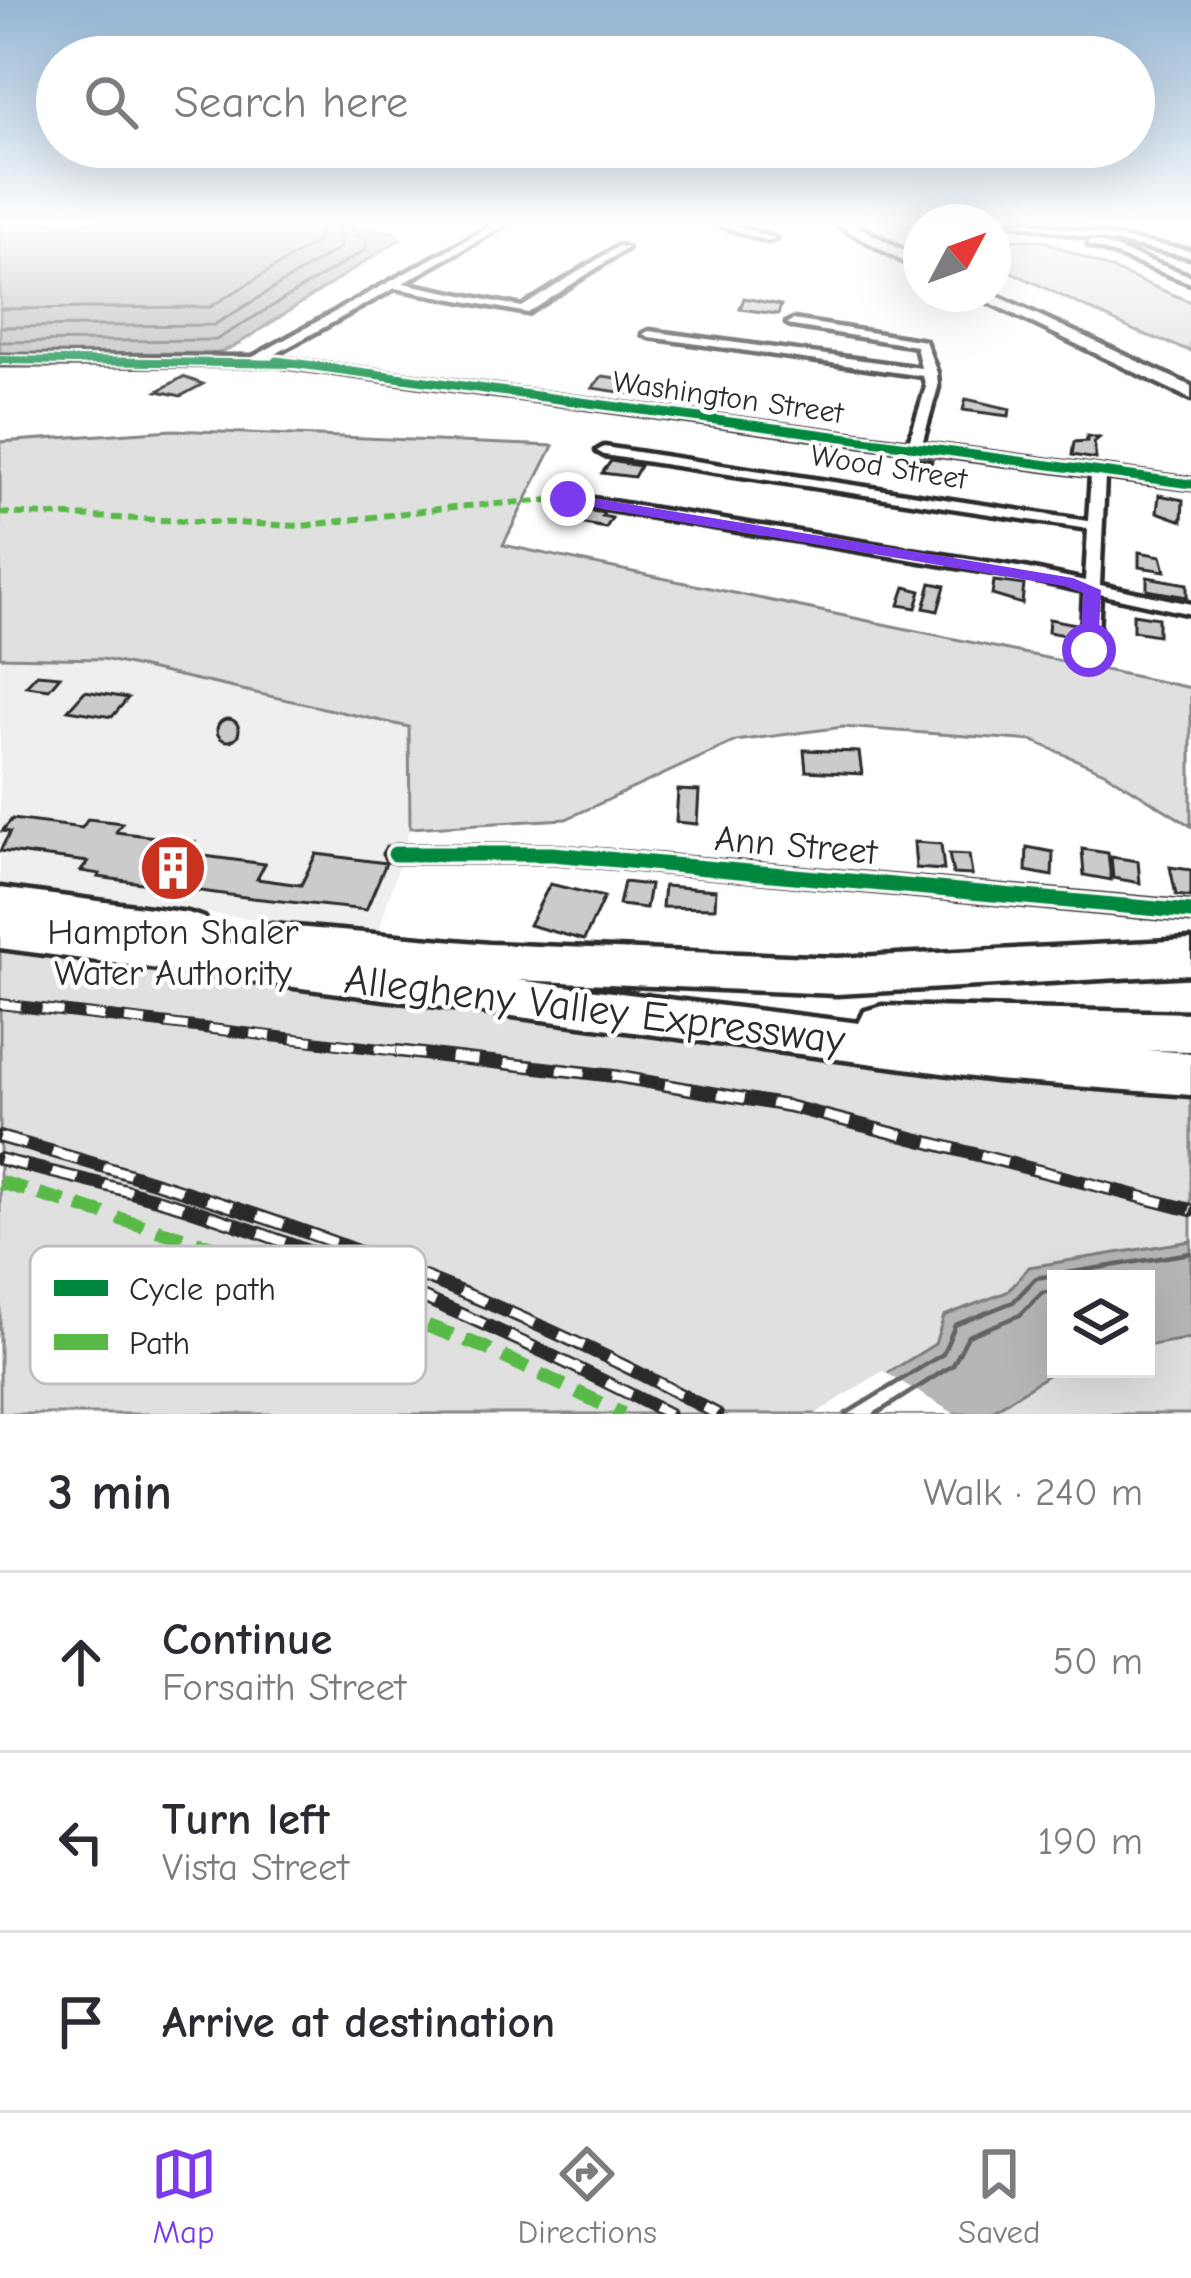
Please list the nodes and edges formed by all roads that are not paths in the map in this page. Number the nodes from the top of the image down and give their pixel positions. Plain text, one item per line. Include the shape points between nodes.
1 (386, 288) edge
2 (412, 288) edge
3 (560, 288) edge
4 (980, 294) edge
5 (793, 323) dead end
6 (649, 334) dead end
7 (0, 360) edge
8 (257, 360) junction
9 (931, 373) junction
10 (1191, 393) edge
11 (914, 447) junction
12 (604, 451) dead end
13 (1098, 475) junction
14 (1191, 484) edge
15 (568, 499) dead end
16 (1095, 526) junction
17 (1092, 590) junction
18 (1191, 609) edge
19 (1089, 650) dead end
20 (395, 854) dead end
21 (0, 904) edge
22 (1191, 912) edge
23 (0, 931) edge
24 (1191, 957) edge
25 (837, 976) junction
26 (1191, 982) edge
27 (489, 994) junction
28 (1191, 1032) edge
29 (1191, 1074) edge

1 - 8 street
2 - 3 street via 524,311
4 - 10 street
5 - 9 street via 916,340
6 - 9 street
7 - 8 street, Washington Street
8 - 11 street, Washington Street
9 - 11 street
11 - 13 street, Washington Street
12 - 16 street, Wood Street
13 - 14 street, Washington Street
13 - 16 street
15 - 17 street
16 - 17 street
17 - 18 street
17 - 19 street
20 - 22 street, Ann Street via 552,854
21 - 25 highway, Allegheny Valley Expressway via 324,947
23 - 27 highway, Allegheny Valley Expressway
24 - 25 highway, Allegheny Valley Expressway
25 - 26 highway
27 - 28 highway via 878,1024
27 - 29 highway, Allegheny Valley Expressway via 995,1060

